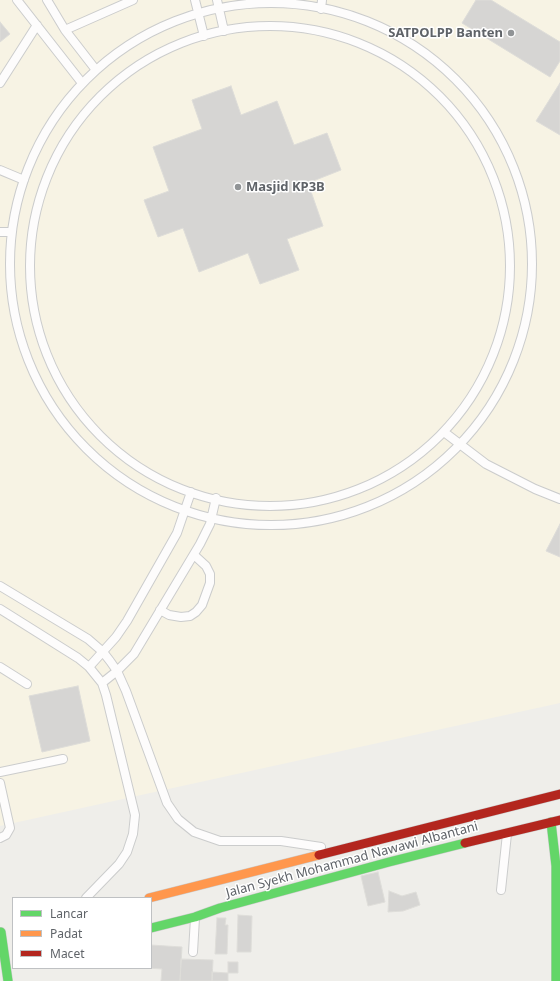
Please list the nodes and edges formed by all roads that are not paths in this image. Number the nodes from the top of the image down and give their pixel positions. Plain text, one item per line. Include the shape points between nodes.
1 (17, 0) edge
2 (47, 0) edge
3 (133, 0) edge
4 (196, 0) edge
5 (217, 0) edge
6 (322, 4) edge
7 (219, 9) junction
8 (198, 14) junction
9 (37, 25) junction
10 (65, 30) junction
11 (224, 31) junction
12 (204, 36) junction
13 (96, 70) junction
14 (0, 83) edge
15 (82, 84) junction
16 (0, 170) edge
17 (24, 180) junction
18 (0, 232) edge
19 (11, 232) junction
20 (444, 432) junction
21 (460, 445) junction
22 (191, 492) junction
23 (216, 498) junction
24 (560, 499) edge
25 (185, 510) junction
26 (212, 518) junction
27 (194, 555) junction
28 (0, 586) edge
29 (0, 609) edge
30 (160, 610) junction
31 (103, 652) junction
32 (89, 666) junction
33 (0, 667) edge
34 (117, 671) junction
35 (102, 683) junction
36 (27, 684) dead end
37 (64, 759) dead end
38 (0, 772) edge
39 (0, 783) edge
40 (560, 794) edge
41 (556, 821) edge
42 (507, 833) junction
43 (0, 838) edge
44 (337, 850) junction
45 (500, 890) dead end
46 (87, 897) edge
47 (152, 897) edge
48 (195, 917) junction
49 (152, 928) edge
50 (3, 931) edge
51 (193, 952) dead end
52 (6, 962) edge
53 (8, 981) edge
54 (556, 981) edge

1 - 9 lane
2 - 10 lane
3 - 10 lane
4 - 8 lane
5 - 7 lane
6 - 7 lane via 245,5
6 - 21 lane via 369,23 414,46 454,78 487,117 512,161 527,209 533,259 529,309 516,358 493,403
7 - 8 lane
7 - 11 lane
8 - 12 lane
8 - 13 lane via 159,29 123,49
9 - 14 lane
9 - 15 lane
10 - 13 lane
11 - 12 lane
11 - 20 lane via 262,26 309,29 355,41 398,62 435,90 451,108 466,126 490,166 505,211 512,257 508,304 496,350 475,392
12 - 22 lane via 170,48 130,71 94,102 65,139 44,181 32,227 29,274 35,320 51,365 74,406 106,441 143,469
13 - 15 lane
15 - 17 lane via 63,106 40,141
16 - 17 lane
17 - 19 lane
18 - 19 lane
19 - 25 lane via 9,281 17,329 33,375 58,417 90,453 129,483 172,506
20 - 21 lane
20 - 23 lane via 411,460 370,484 326,499 279,505 231,502
21 - 24 lane via 486,464
21 - 26 lane via 429,472 393,495 352,512 310,522 266,525
22 - 23 lane
22 - 25 lane
23 - 26 lane
25 - 26 lane
25 - 31 lane via 177,533 134,608 121,630
26 - 27 lane
27 - 30 lane
27 - 30 lane via 206,566 210,574 210,583 202,605 190,616 181,617
28 - 31 lane via 88,639
29 - 32 lane
30 - 34 lane via 134,654
31 - 32 lane
31 - 34 lane
32 - 35 lane
33 - 36 lane
34 - 35 lane
34 - 44 lane via 167,803 178,819 194,832 220,841 281,841
35 - 46 lane via 135,815 133,834 127,852
37 - 38 lane
39 - 43 lane via 10,828 6,835
40 - 44 main road
41 - 42 main road, Jalan Syekh Mohammad Nawawi Albantani
41 - 54 main road
42 - 45 lane
42 - 48 main road, Jalan Syekh Mohammad Nawawi Albantani via 373,866
44 - 47 main road
48 - 49 main road, Jalan Syekh Mohammad Nawawi Albantani
48 - 51 lane
50 - 52 main road
52 - 53 main road

